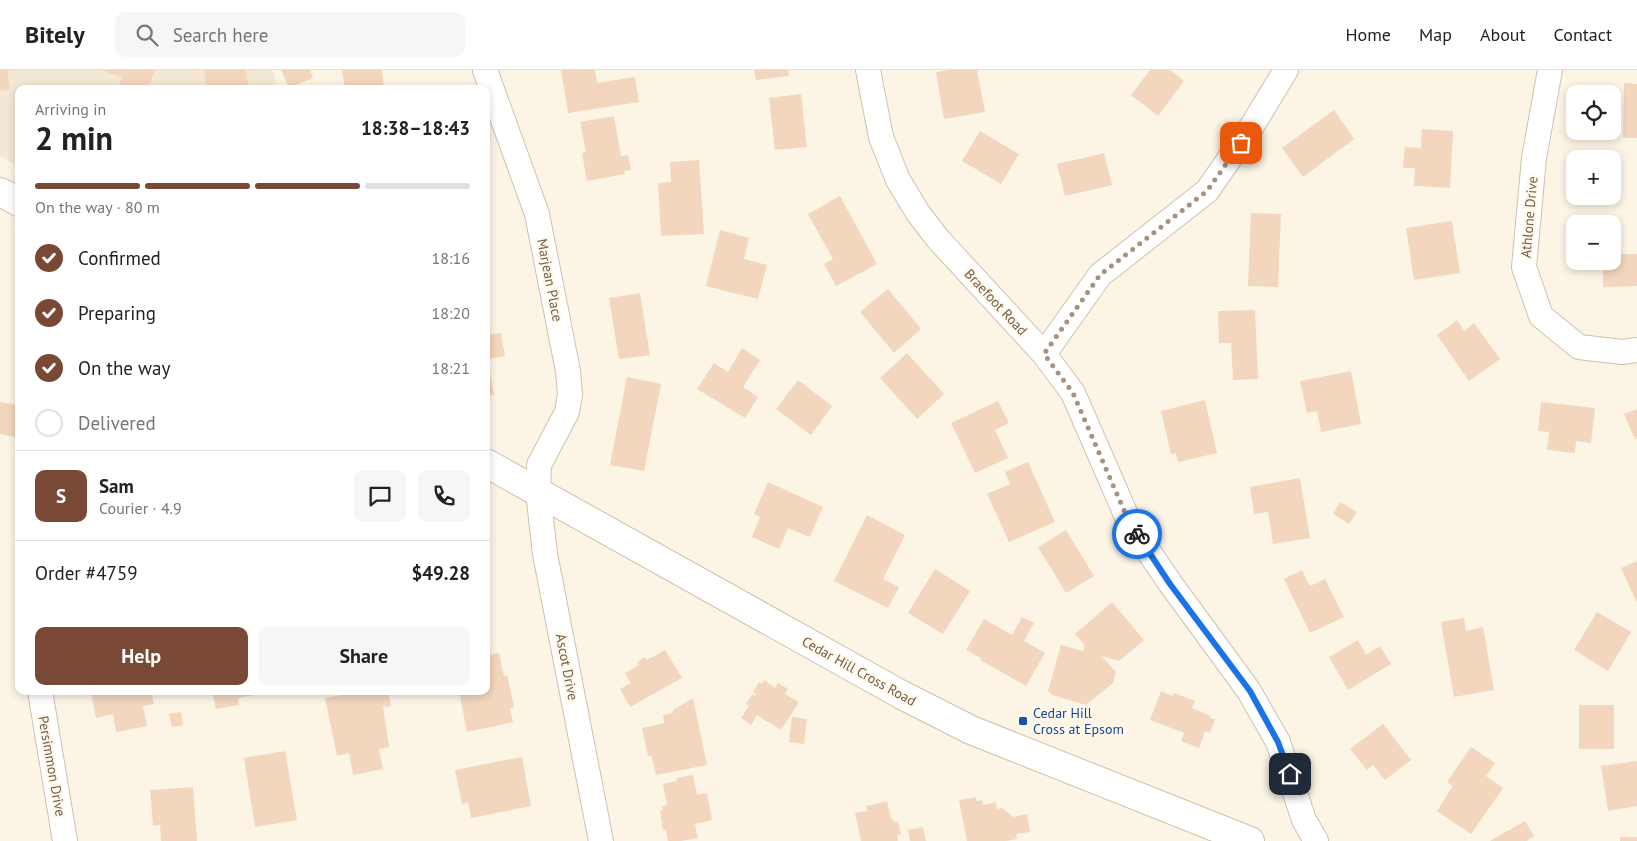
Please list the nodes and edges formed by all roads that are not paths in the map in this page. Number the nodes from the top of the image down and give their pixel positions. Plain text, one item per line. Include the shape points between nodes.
1 (485, 70) edge
2 (868, 70) edge
3 (1286, 70) edge
4 (1550, 70) edge
5 (0, 192) edge
6 (15, 200) edge
7 (1637, 350) edge
8 (1044, 354) junction
9 (490, 465) edge
10 (538, 492) junction
11 (41, 695) edge
12 (65, 841) edge
13 (601, 841) edge
14 (1250, 841) edge
15 (1316, 841) edge

1 - 10 street, Marjean Place via 537,214 568,371 570,395 567,412 539,465
2 - 8 street, Braefoot Road via 881,137 898,180 918,213
3 - 8 street via 1207,191 1100,275
4 - 7 street, Athlone Drive via 1534,158 1524,267 1541,316 1579,346 1622,352
5 - 6 main road
8 - 15 street, Braefoot Road via 1073,393 1130,524 1170,584 1250,691 1278,742 1304,820
9 - 10 main road, Cedar Hill Cross Road
10 - 13 street, Ascot Drive via 545,554
10 - 14 main road, Cedar Hill Cross Road via 902,695 971,730
11 - 12 street, Persimmon Drive

